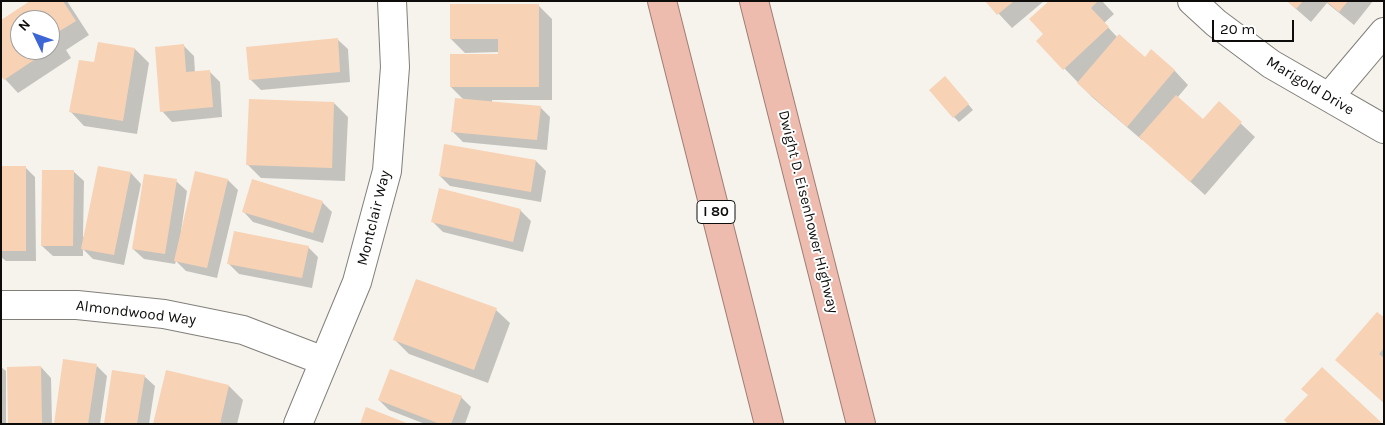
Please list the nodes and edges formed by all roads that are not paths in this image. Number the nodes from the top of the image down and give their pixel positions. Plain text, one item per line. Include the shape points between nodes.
1 (392, 1) edge
2 (662, 1) edge
3 (754, 1) edge
4 (1192, 1) edge
5 (1384, 32) edge
6 (1329, 97) junction
7 (1384, 129) edge
8 (1, 305) edge
9 (324, 361) junction
10 (298, 424) edge
11 (769, 424) edge
12 (861, 424) edge

1 - 9 street, Montclair Way via 395,67 387,171 357,282
2 - 11 highway, I 80
3 - 12 highway, Dwight D. Eisenhower Highway
4 - 6 street, Marigold Drive via 1271,64
5 - 6 street
6 - 7 street, Marigold Drive
8 - 9 street, Almondwood Way via 77,305 164,314 243,330
9 - 10 street, Montclair Way

